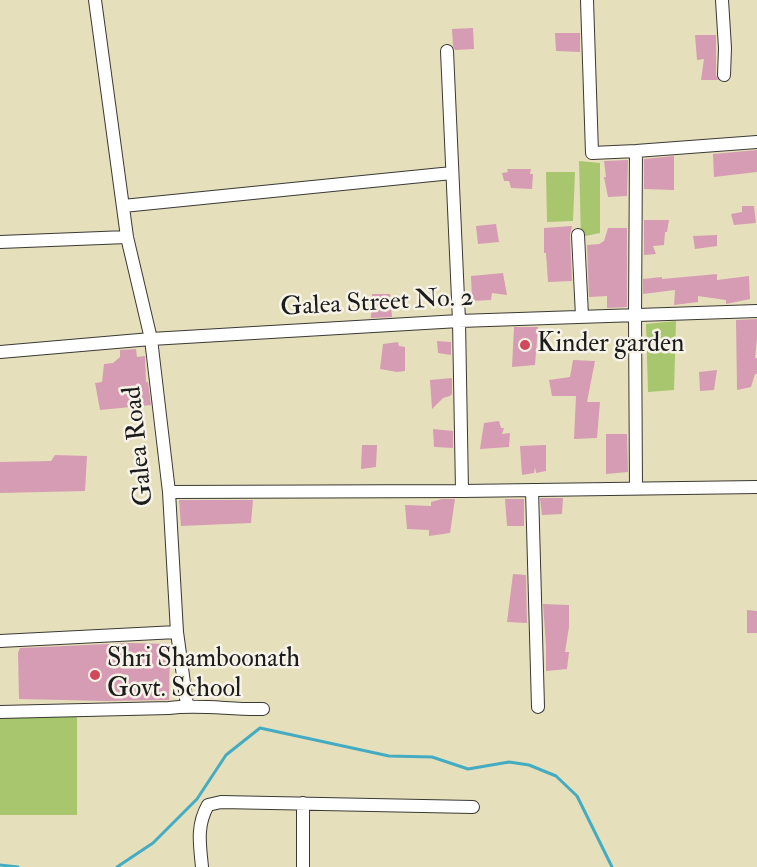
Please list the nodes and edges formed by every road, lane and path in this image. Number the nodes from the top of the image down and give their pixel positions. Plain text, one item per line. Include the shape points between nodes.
1 (94, 0) edge
2 (587, 0) edge
3 (722, 0) edge
4 (447, 51) dead end
5 (724, 75) dead end
6 (757, 142) edge
7 (636, 151) junction
8 (452, 173) junction
9 (123, 206) junction
10 (578, 235) dead end
11 (128, 237) junction
12 (0, 242) edge
13 (757, 311) edge
14 (634, 315) junction
15 (582, 316) junction
16 (459, 321) junction
17 (151, 339) junction
18 (0, 352) edge
19 (757, 487) edge
20 (636, 488) junction
21 (532, 490) junction
22 (462, 491) junction
23 (169, 492) junction
24 (177, 632) junction
25 (0, 640) edge
26 (187, 705) junction
27 (538, 707) dead end
28 (263, 709) dead end
29 (0, 712) edge
30 (303, 803) junction
31 (473, 807) dead end
32 (202, 867) edge
33 (303, 867) edge

1 - 9 street, Galea Road
2 - 7 street via 592,153
3 - 5 street
4 - 8 street
6 - 7 street
7 - 14 street
8 - 9 street
8 - 16 street
9 - 11 street, Galea Road
10 - 15 street
11 - 12 street
11 - 17 street, Galea Road
13 - 14 street, Galea Street No. 2
14 - 15 street, Galea Street No. 2
14 - 20 street
15 - 16 street, Galea Street No. 2
16 - 17 street, Galea Street No. 2
16 - 22 street
17 - 18 street, Galea Street No. 2
17 - 23 street, Galea Road
19 - 20 street
20 - 21 street
21 - 22 street
21 - 27 street
22 - 23 street
23 - 24 street, Galea Road
24 - 25 street
24 - 26 street, Galea Road
26 - 28 street
26 - 29 street
30 - 31 street
30 - 32 street via 208,805 199,829
30 - 33 street

